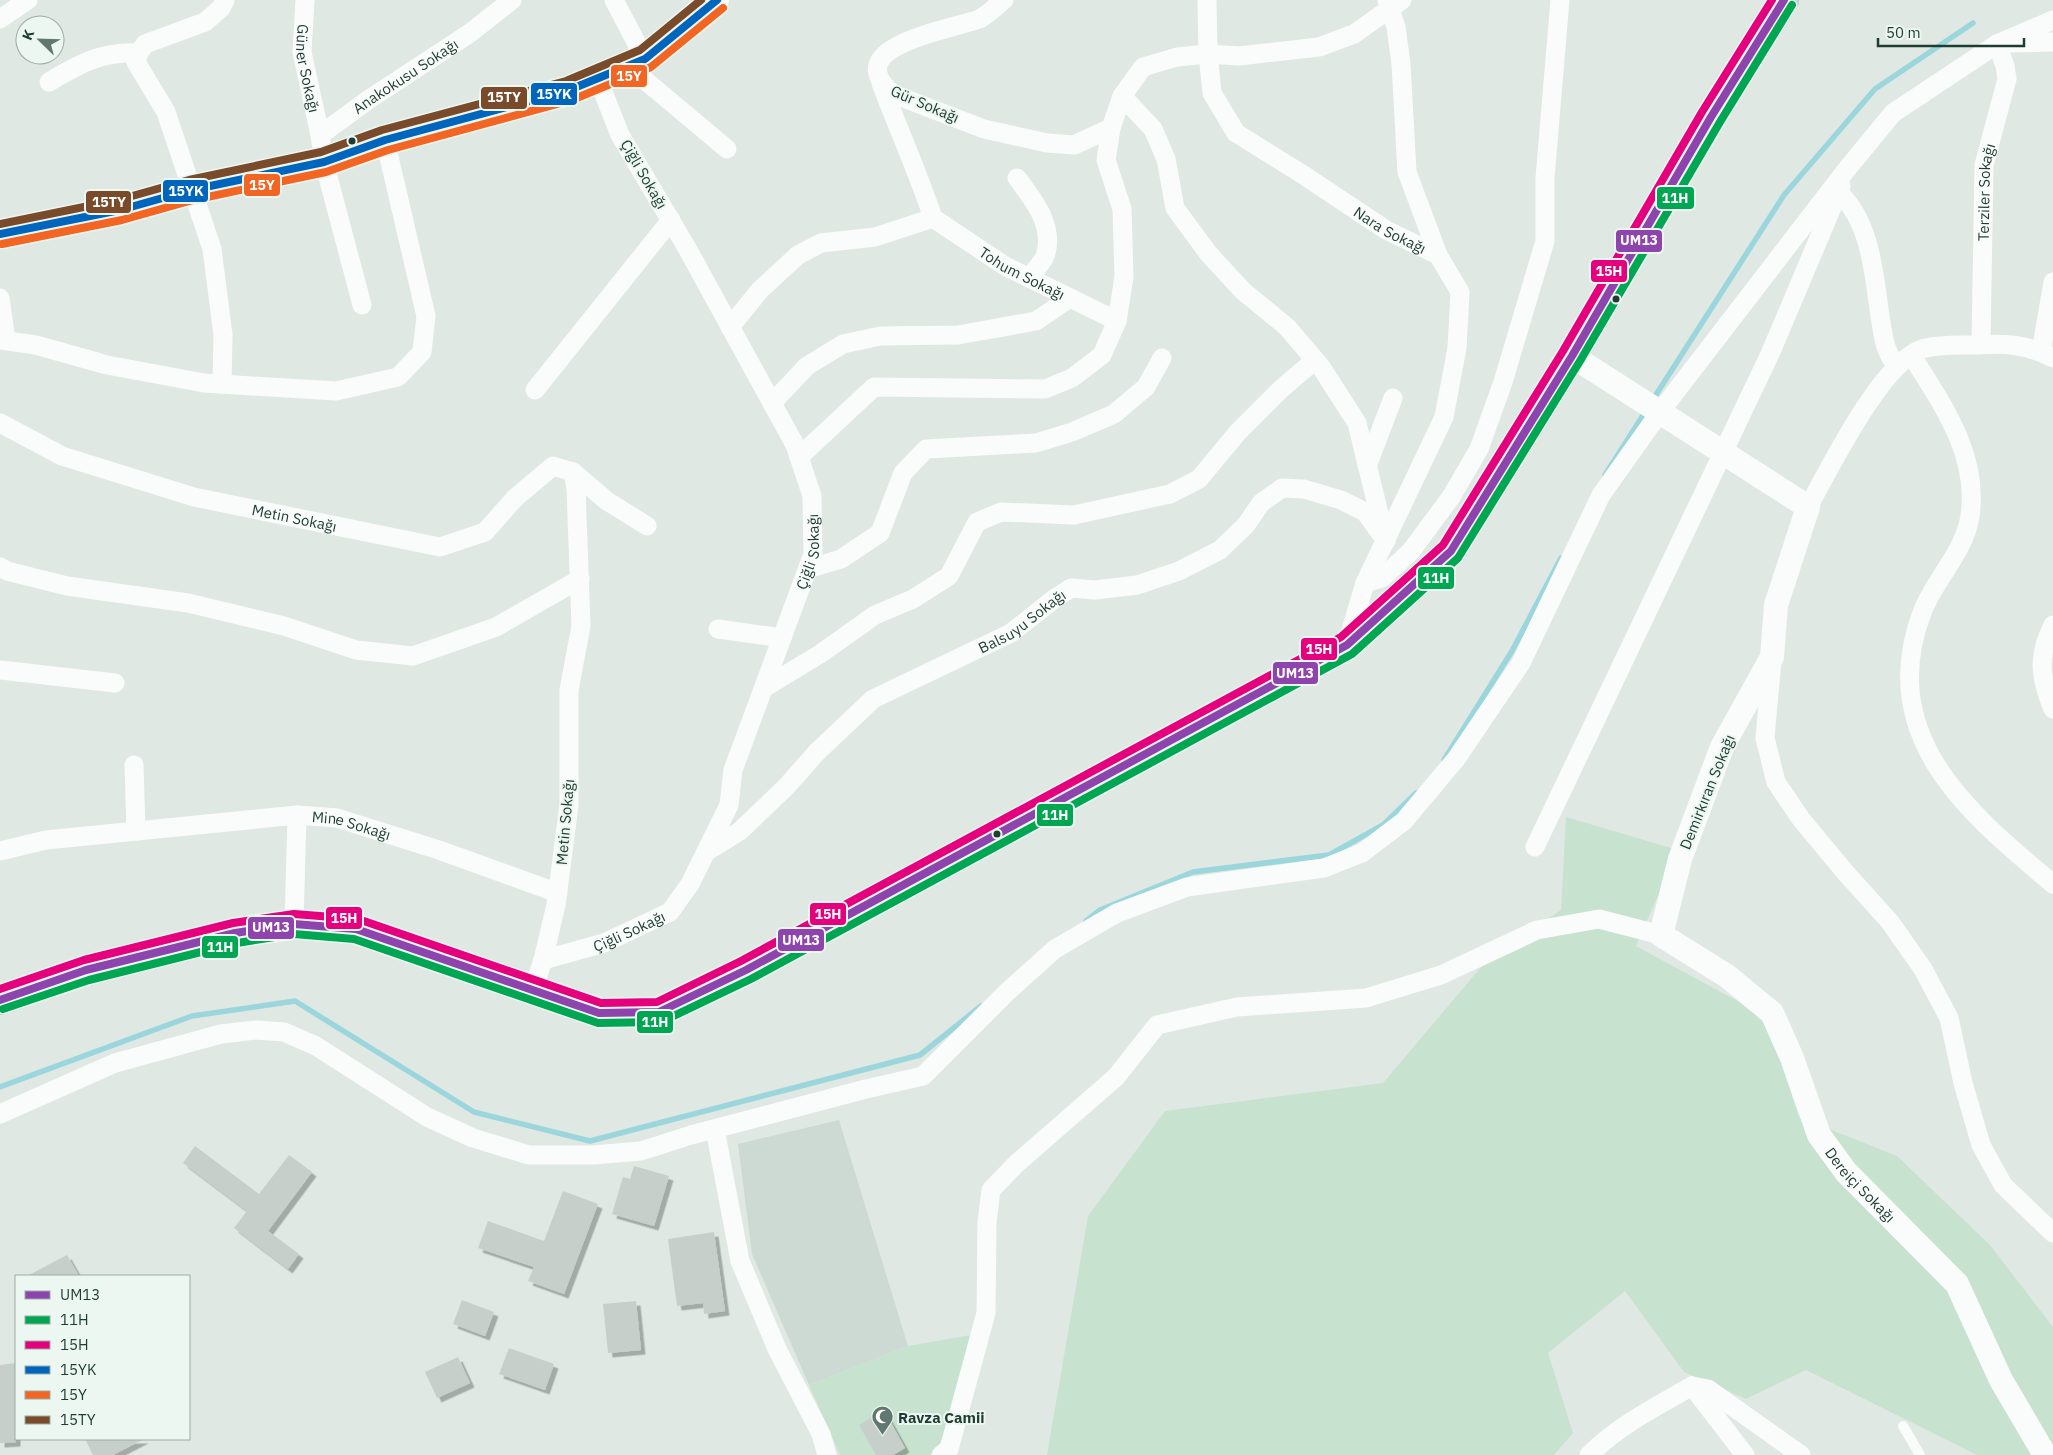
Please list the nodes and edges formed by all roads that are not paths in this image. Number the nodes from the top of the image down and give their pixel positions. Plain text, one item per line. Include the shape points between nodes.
1 (28, 0) edge
2 (225, 0) edge
3 (306, 0) edge
4 (512, 0) edge
5 (614, 0) edge
6 (717, 0) edge
7 (1004, 0) edge
8 (1208, 0) edge
9 (1560, 0) edge
10 (1784, 0) edge
11 (1393, 2) edge
12 (0, 19) edge
13 (2053, 20) edge
14 (2053, 42) edge
15 (1996, 44) junction
16 (139, 53) junction
17 (1208, 54) junction
18 (637, 62) junction
19 (598, 78) junction
20 (49, 82) dead end
21 (881, 83) junction
22 (1122, 96) junction
23 (1111, 128) junction
24 (320, 135) junction
25 (385, 140) junction
26 (727, 149) dead end
27 (324, 162) junction
28 (1847, 169) junction
29 (1017, 178) dead end
30 (191, 190) junction
31 (1839, 193) junction
32 (933, 218) junction
33 (671, 220) junction
34 (0, 234) edge
35 (1438, 255) junction
36 (1029, 278) junction
37 (2053, 282) edge
38 (0, 298) edge
39 (1070, 298) junction
40 (362, 305) dead end
41 (1117, 321) junction
42 (730, 327) junction
43 (3, 340) edge
44 (1981, 344) junction
45 (2047, 355) edge
46 (1572, 356) junction
47 (1162, 358) dead end
48 (1315, 360) junction
49 (1905, 361) junction
50 (222, 384) junction
51 (535, 390) dead end
52 (1394, 398) dead end
53 (772, 403) junction
54 (1651, 406) junction
55 (0, 423) edge
56 (1724, 452) junction
57 (799, 458) junction
58 (1367, 466) junction
59 (573, 472) junction
60 (1808, 507) junction
61 (646, 526) dead end
62 (1386, 541) junction
63 (0, 567) edge
64 (808, 569) junction
65 (580, 579) junction
66 (1365, 583) junction
67 (2053, 625) edge
68 (718, 629) dead end
69 (782, 638) junction
70 (1347, 645) junction
71 (1772, 658) junction
72 (0, 670) edge
73 (115, 683) dead end
74 (764, 688) junction
75 (2053, 709) edge
76 (134, 765) dead end
77 (297, 815) junction
78 (136, 831) junction
79 (1535, 847) dead end
80 (0, 851) edge
81 (706, 852) junction
82 (2053, 884) edge
83 (558, 893) junction
84 (294, 924) junction
85 (1661, 935) junction
86 (543, 960) junction
87 (532, 990) junction
88 (0, 1000) edge
89 (0, 1114) edge
90 (715, 1129) junction
91 (2053, 1233) edge
92 (1692, 1386) junction
93 (1904, 1426) dead end
94 (827, 1455) edge
95 (940, 1455) edge
96 (1590, 1455) edge
97 (1745, 1455) edge
98 (1801, 1455) edge
99 (1920, 1455) edge
100 (2045, 1455) edge

1 - 12 street
2 - 16 street via 205,22 145,44
3 - 24 street, Güner Sokağı via 302,52
4 - 24 street, Anakokusu Sokağı via 470,33
5 - 18 street
6 - 18 street
7 - 21 street, Gür Sokağı via 982,18 934,31 885,52 878,60
8 - 17 street, Nara Sokağı
9 - 66 street via 1545,178 1545,241 1503,382 1479,449 1451,497 1410,551 1382,578
10 - 46 main road via 1711,117
11 - 17 street via 1354,34 1319,48 1239,56
11 - 35 street via 1401,64 1407,172
13 - 15 street
14 - 15 street
15 - 28 street via 1893,113
15 - 44 street, Terziler Sokağı via 2007,79 1984,165
16 - 20 street via 117,52 81,63
16 - 30 street via 136,62 166,112
17 - 22 street via 1177,57 1143,67
17 - 35 street, Nara Sokağı via 1212,94 1236,133 1386,230
18 - 19 street
18 - 26 street
19 - 25 street via 569,90
19 - 33 street, Çiğli Sokağı via 620,135
21 - 23 street, Gür Sokağı via 893,94 984,129 1047,143 1074,144
21 - 32 street via 919,174
22 - 23 street
22 - 48 street via 1152,129 1166,159 1175,208 1208,253 1243,292 1288,327
23 - 41 street via 1106,160 1122,209 1124,277
24 - 27 street
25 - 27 street
25 - 50 street via 426,316 422,352 398,377 336,391
27 - 30 street
27 - 40 street
28 - 31 street
28 - 54 street
29 - 36 street via 1040,208 1048,240 1044,257
30 - 34 street via 120,210
30 - 50 street via 212,249 223,335
31 - 49 street via 1852,206 1863,232 1873,268 1884,343 1890,357
31 - 56 street
32 - 36 street, Tohum Sokağı via 1005,266
32 - 42 street via 875,237 821,243 798,255 760,290
33 - 42 street, Çiğli Sokağı
33 - 51 street
35 - 62 street, Nara Sokağı via 1460,292 1457,348 1444,416
36 - 39 street, Tohum Sokağı
37 - 45 street
38 - 43 street
39 - 41 street, Tohum Sokağı
39 - 53 street via 1036,321 958,335 880,336 843,344 807,366
41 - 57 street via 1102,355 1072,378 1045,389 874,386
42 - 53 street, Çiğli Sokağı
43 - 50 street via 36,345 107,364
44 - 45 street via 2018,345
44 - 49 street via 1922,348
46 - 54 street
46 - 70 main road via 1451,552
47 - 64 street via 1146,387 1114,414 1072,432 1036,443 926,450 903,473 880,533 841,559
48 - 58 street via 1356,423
48 - 74 street via 1238,432 1199,479 1170,494 1074,516 1001,512 978,522 949,576 913,599 875,615
49 - 60 street via 1872,396
49 - 82 street via 1952,421 1966,456 1970,485 1970,516 1948,569 1924,610 1908,662 1910,696 1922,743 1960,799 2002,841
52 - 58 street
53 - 57 street, Çiğli Sokağı
54 - 56 street
54 - 90 street via 1601,495 1521,663 1456,759 1404,821 1362,853 1324,868 1187,887 1117,913 1055,949 923,1076
55 - 59 street, Metin Sokağı via 62,456 194,497 440,547 486,532 516,498 553,466
56 - 60 street
56 - 79 street
57 - 64 street, Çiğli Sokağı via 812,496 813,554
58 - 62 street
59 - 61 street via 606,501
59 - 65 street, Metin Sokağı
60 - 71 street via 1776,605
62 - 66 street, Nara Sokağı
62 - 81 street, Balsuyu Sokağı via 1364,512 1341,500 1304,489 1282,488 1261,503 1246,525 1220,550 1179,571 1137,585 1095,590 1071,588 1011,633 873,699 740,831
63 - 65 street via 67,586 188,603 284,626 356,650 413,656 496,627
64 - 69 street, Çiğli Sokağı
65 - 83 street, Metin Sokağı via 581,626 569,690 569,806
66 - 70 street, Nara Sokağı
67 - 75 street via 2041,656 2044,686
68 - 69 street
69 - 74 street, Çiğli Sokağı
70 - 87 main road via 746,970 659,1012 599,1013
71 - 85 street, Demirkıran Sokağı via 1722,747 1680,859
71 - 91 street via 1766,738 1776,782 1801,819 1890,922 1923,968 1948,1018 1981,1145 2002,1185
72 - 73 street
74 - 81 street, Çiğli Sokağı via 733,770 729,806
76 - 78 street
77 - 78 street, Mine Sokağı
77 - 83 street, Mine Sokağı via 337,818
77 - 84 street
78 - 80 street, Mine Sokağı via 46,840
81 - 86 street, Çiğli Sokağı via 690,884 670,912 604,943
83 - 86 street, Metin Sokağı
84 - 87 main road via 356,928
84 - 88 main road via 235,933 86,970
85 - 95 street via 1599,919 1537,930 1441,975 1366,998 1237,1007 1156,1024 1116,1077 1016,1164 991,1190 986,1313 949,1449
85 - 100 street, Dereiçi Sokağı via 1727,976 1772,1013 1819,1135 1846,1172 1957,1284 2001,1380
86 - 87 street, Metin Sokağı
89 - 90 street via 115,1063 222,1034 256,1030 284,1032 316,1046 427,1117 472,1138 528,1155 641,1151
90 - 94 street via 740,1261 777,1349 821,1434
92 - 96 street via 1622,1426
92 - 97 street
92 - 98 street via 1708,1389
93 - 99 lane

